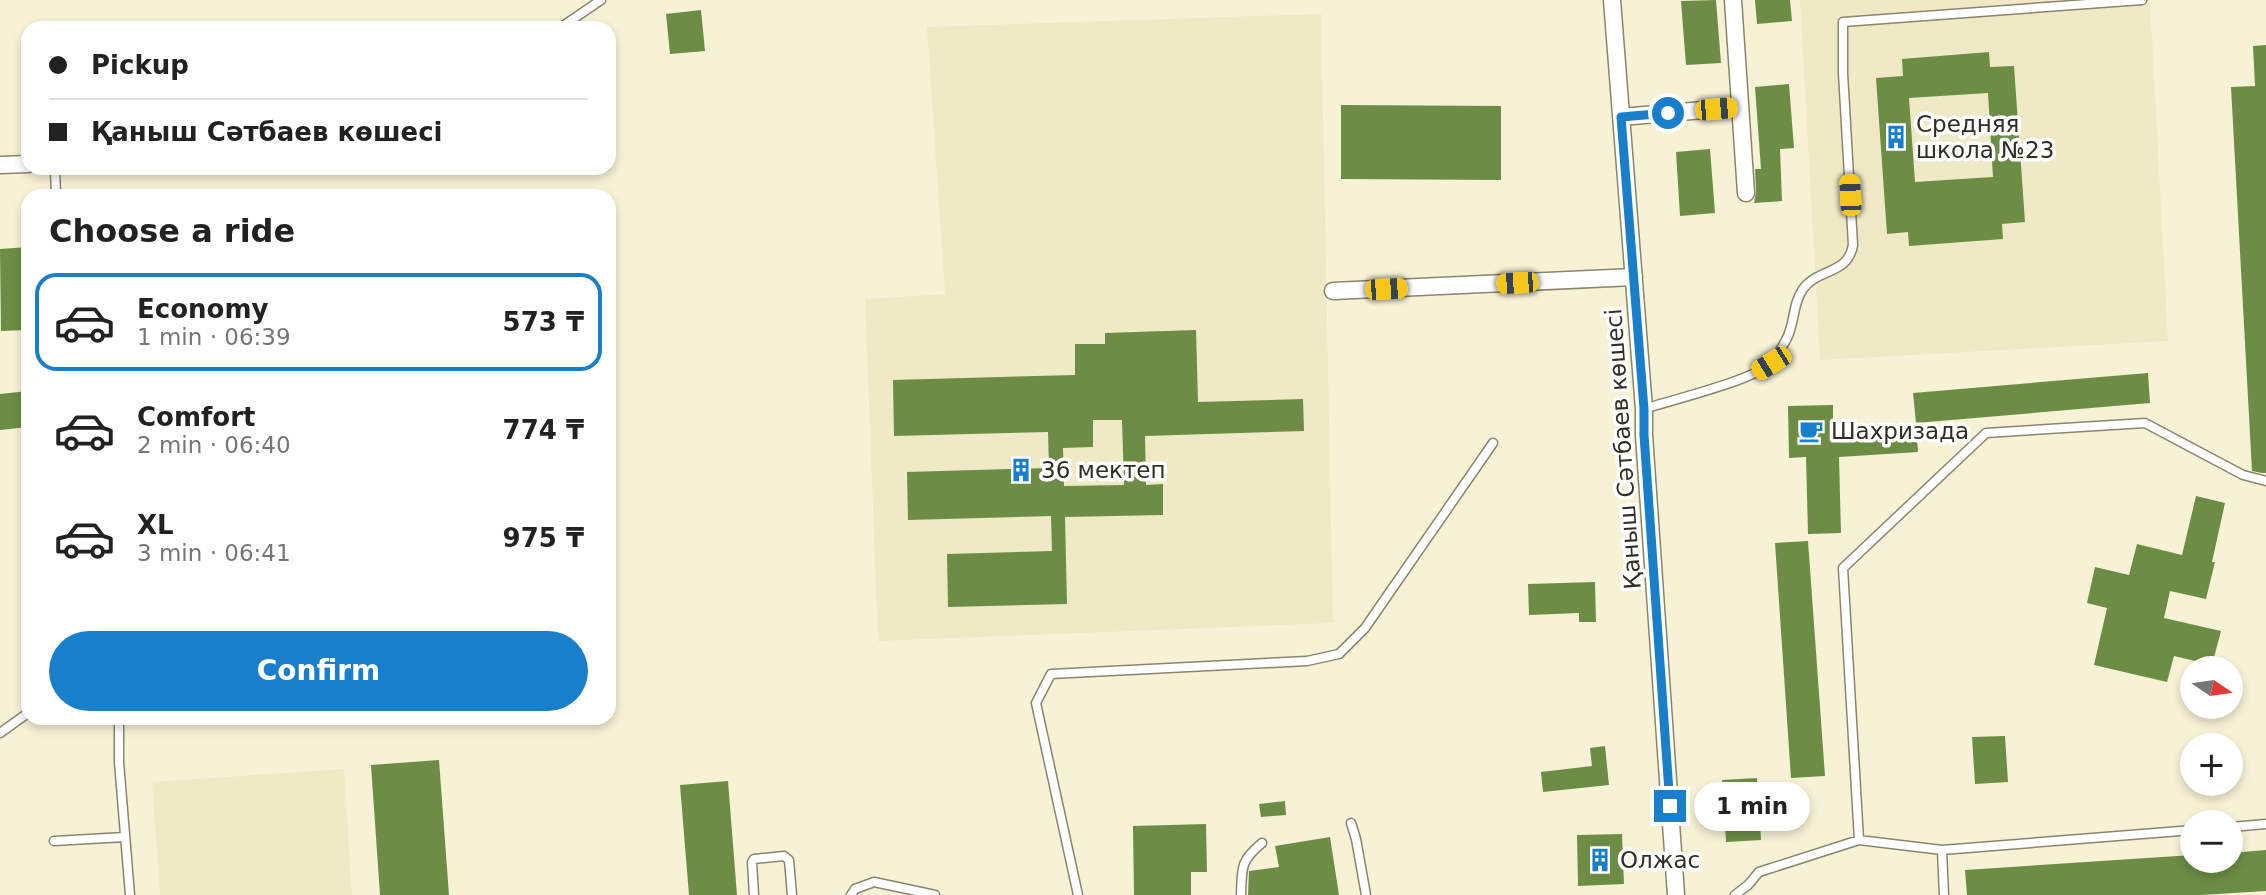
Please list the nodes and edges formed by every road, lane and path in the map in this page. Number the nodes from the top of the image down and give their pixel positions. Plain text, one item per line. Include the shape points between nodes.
1 (601, 0) edge
2 (1612, 0) edge
3 (1733, 0) edge
4 (2141, 0) edge
5 (570, 21) edge
6 (1739, 107) junction
7 (1621, 117) junction
8 (21, 164) edge
9 (0, 165) edge
10 (1746, 193) dead end
11 (1634, 277) junction
12 (1333, 291) dead end
13 (1644, 409) junction
14 (1493, 443) dead end
15 (2266, 481) edge
16 (21, 718) edge
17 (119, 725) edge
18 (0, 733) edge
19 (1351, 823) dead end
20 (2266, 824) edge
21 (2243, 826) edge
22 (2180, 831) edge
23 (125, 837) junction
24 (1859, 840) junction
25 (54, 841) dead end
26 (1262, 843) dead end
27 (1942, 850) junction
28 (130, 895) edge
29 (754, 895) edge
30 (792, 895) edge
31 (851, 895) edge
32 (935, 895) edge
33 (1078, 895) edge
34 (1241, 895) edge
35 (1366, 895) edge
36 (1676, 895) edge
37 (1735, 895) edge
38 (1944, 895) edge

1 - 5 lane
2 - 7 street, Қаныш Сәтбаев көшесі
3 - 6 street
4 - 13 lane via 1843,22 1852,254 1843,265 1802,289 1788,337 1771,363 1753,375
6 - 7 street
6 - 10 street
7 - 11 street, Қаныш Сәтбаев көшесі
8 - 9 street
11 - 12 street
11 - 13 street, Қаныш Сәтбаев көшесі
13 - 36 street, Қаныш Сәтбаев көшесі
14 - 33 lane via 1365,628 1339,653 1307,662 1051,674 1036,703
15 - 24 lane via 2243,475 2145,423 1986,433 1843,568
16 - 18 lane
17 - 23 lane
19 - 35 lane
20 - 21 lane
22 - 27 lane
23 - 25 lane
23 - 28 lane
24 - 27 lane
24 - 37 lane via 1759,872
26 - 34 lane via 1248,854
27 - 38 lane
29 - 30 lane via 754,859 784,856 789,860
31 - 32 lane via 874,882

